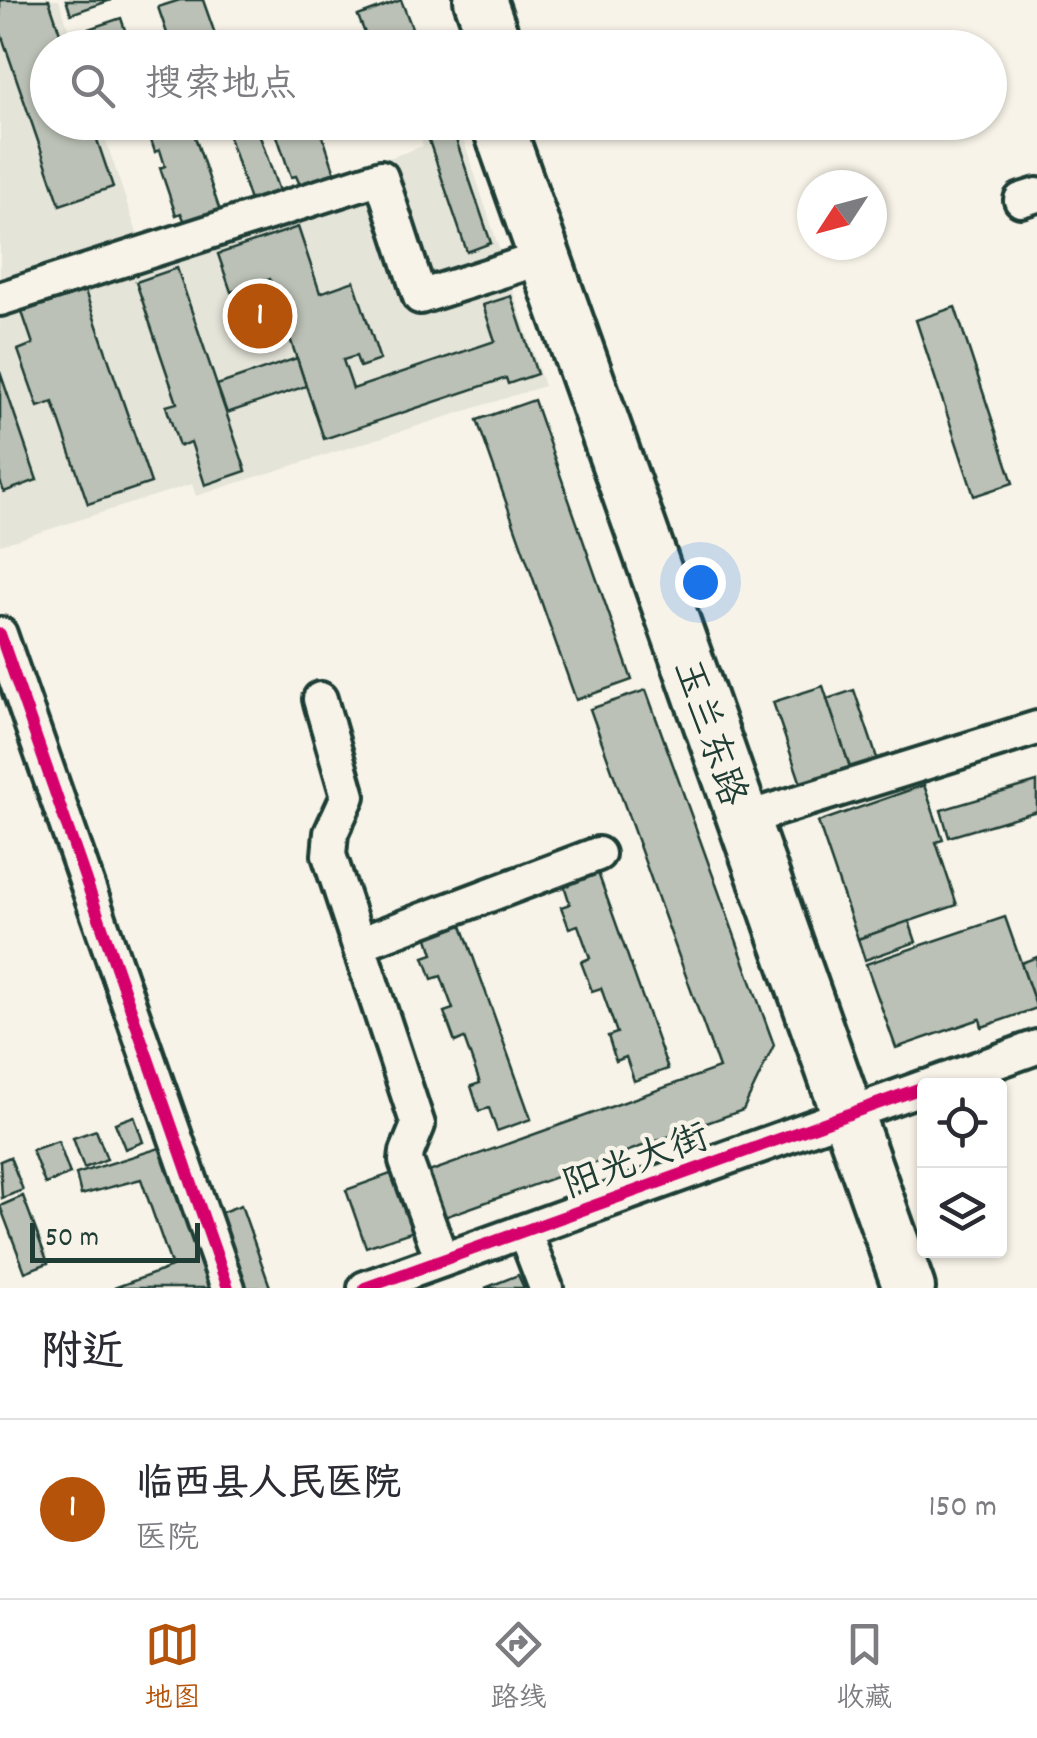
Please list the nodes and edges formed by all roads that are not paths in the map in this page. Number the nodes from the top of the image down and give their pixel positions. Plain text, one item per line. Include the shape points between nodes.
1 (454, 0) edge
2 (480, 0) edge
3 (464, 30) edge
4 (491, 30) edge
5 (503, 140) edge
6 (529, 140) edge
7 (544, 257) junction
8 (0, 300) edge
9 (0, 634) edge
10 (320, 699) dead end
11 (1037, 728) edge
12 (767, 812) junction
13 (598, 854) dead end
14 (358, 944) junction
15 (1037, 1046) edge
16 (949, 1078) edge
17 (917, 1090) edge
18 (859, 1110) junction
19 (524, 1231) junction
20 (442, 1260) junction
21 (228, 1288) edge
22 (365, 1288) edge
23 (546, 1288) edge
24 (909, 1288) edge
25 (935, 1288) edge

1 - 3 highway
2 - 4 highway
5 - 7 highway, 玉兰东路
6 - 12 highway, 玉兰东路
7 - 8 street via 420,297 381,177
7 - 18 highway, 玉兰东路
9 - 21 street
10 - 14 street via 348,796 331,833 330,855
11 - 12 street
12 - 18 highway, 玉兰东路
13 - 14 street
14 - 20 street via 418,1124 406,1161
15 - 16 street, 阳光大街
17 - 18 street, 阳光大街
18 - 19 street, 阳光大街
18 - 24 highway
18 - 25 highway
19 - 20 street, 阳光大街
19 - 23 street
20 - 22 street, 阳光大街

